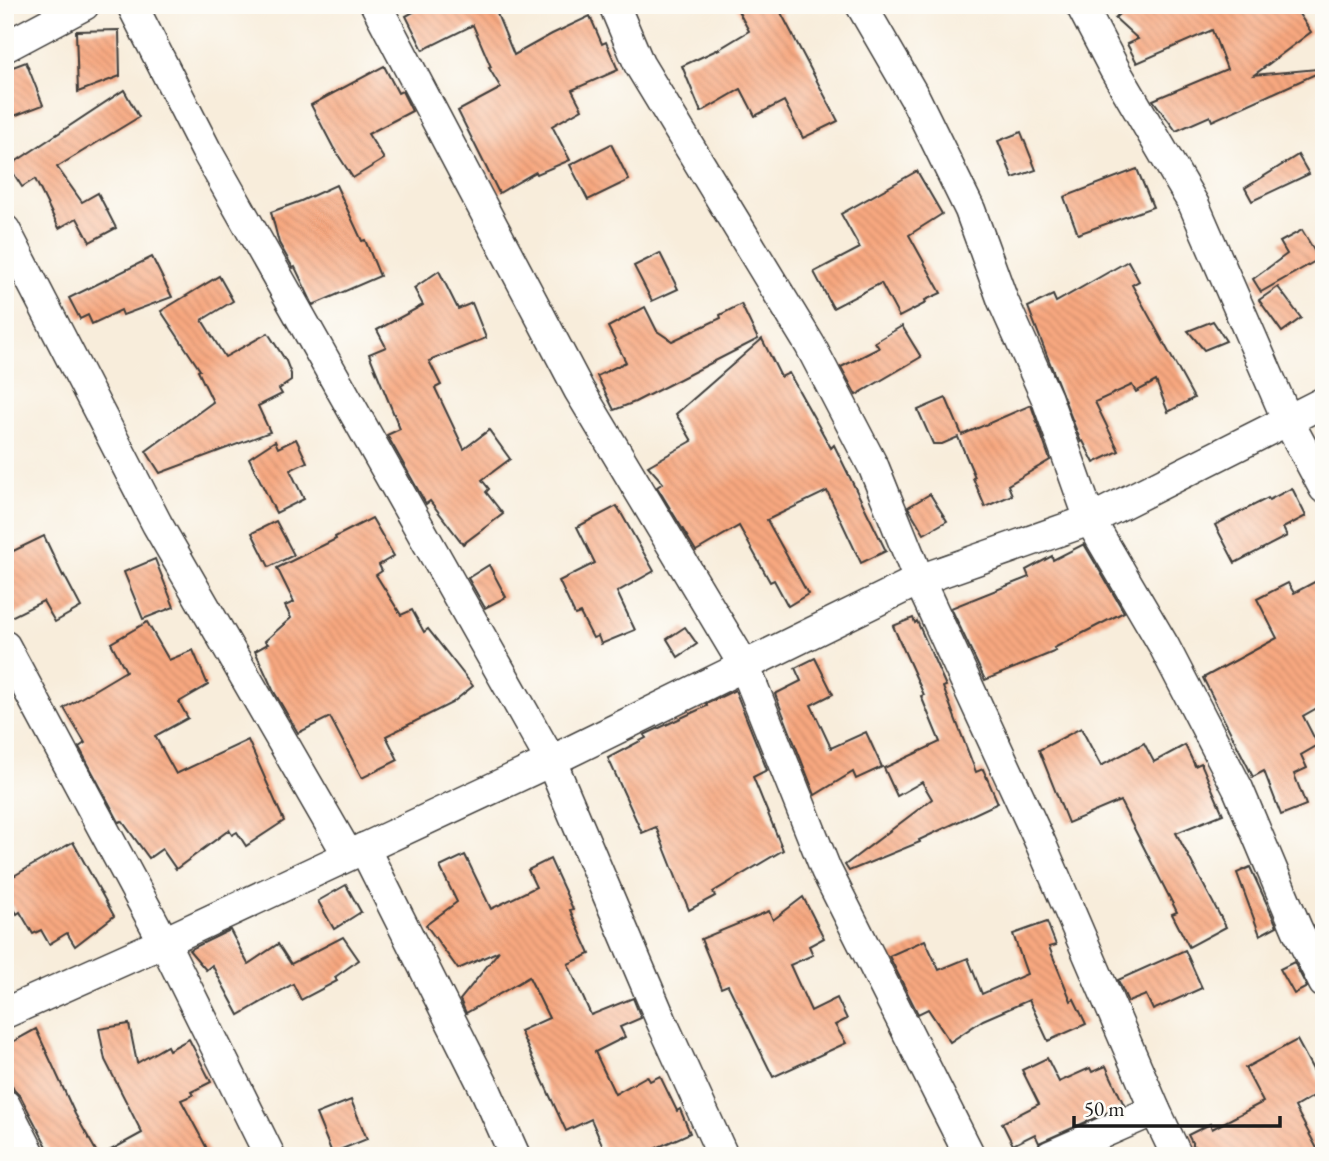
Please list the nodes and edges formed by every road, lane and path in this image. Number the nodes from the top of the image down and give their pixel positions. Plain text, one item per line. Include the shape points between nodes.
1 (84, 5) edge
2 (132, 5) edge
3 (376, 5) edge
4 (614, 5) edge
5 (861, 5) edge
6 (1081, 5) edge
7 (5, 47) edge
8 (5, 230) edge
9 (1324, 402) edge
10 (1287, 419) junction
11 (1324, 488) edge
12 (1090, 520) junction
13 (919, 580) junction
14 (5, 646) edge
15 (745, 667) junction
16 (551, 761) junction
17 (356, 851) junction
18 (164, 942) junction
19 (1324, 983) edge
20 (5, 1013) edge
21 (5, 1105) edge
22 (1155, 1110) junction
23 (31, 1156) edge
24 (270, 1156) edge
25 (515, 1156) edge
26 (723, 1156) edge
27 (970, 1156) edge
28 (1050, 1156) edge
29 (1177, 1156) edge

1 - 7 street
2 - 16 street via 205,150
3 - 15 street via 579,390
4 - 13 street via 639,64 810,345 874,468
5 - 12 street via 915,99 970,210 1003,301 1047,399
6 - 10 street via 1194,205
8 - 17 street via 157,524
9 - 10 street
10 - 11 street
10 - 12 street
12 - 13 street
12 - 19 street via 1164,646 1238,789
13 - 15 street
13 - 22 street via 1040,842
14 - 18 street
15 - 16 street
15 - 27 street via 826,870
16 - 17 street
16 - 26 street
17 - 18 street
17 - 25 street via 486,1091
18 - 20 street
18 - 24 street
21 - 23 street
22 - 28 street
22 - 29 street

